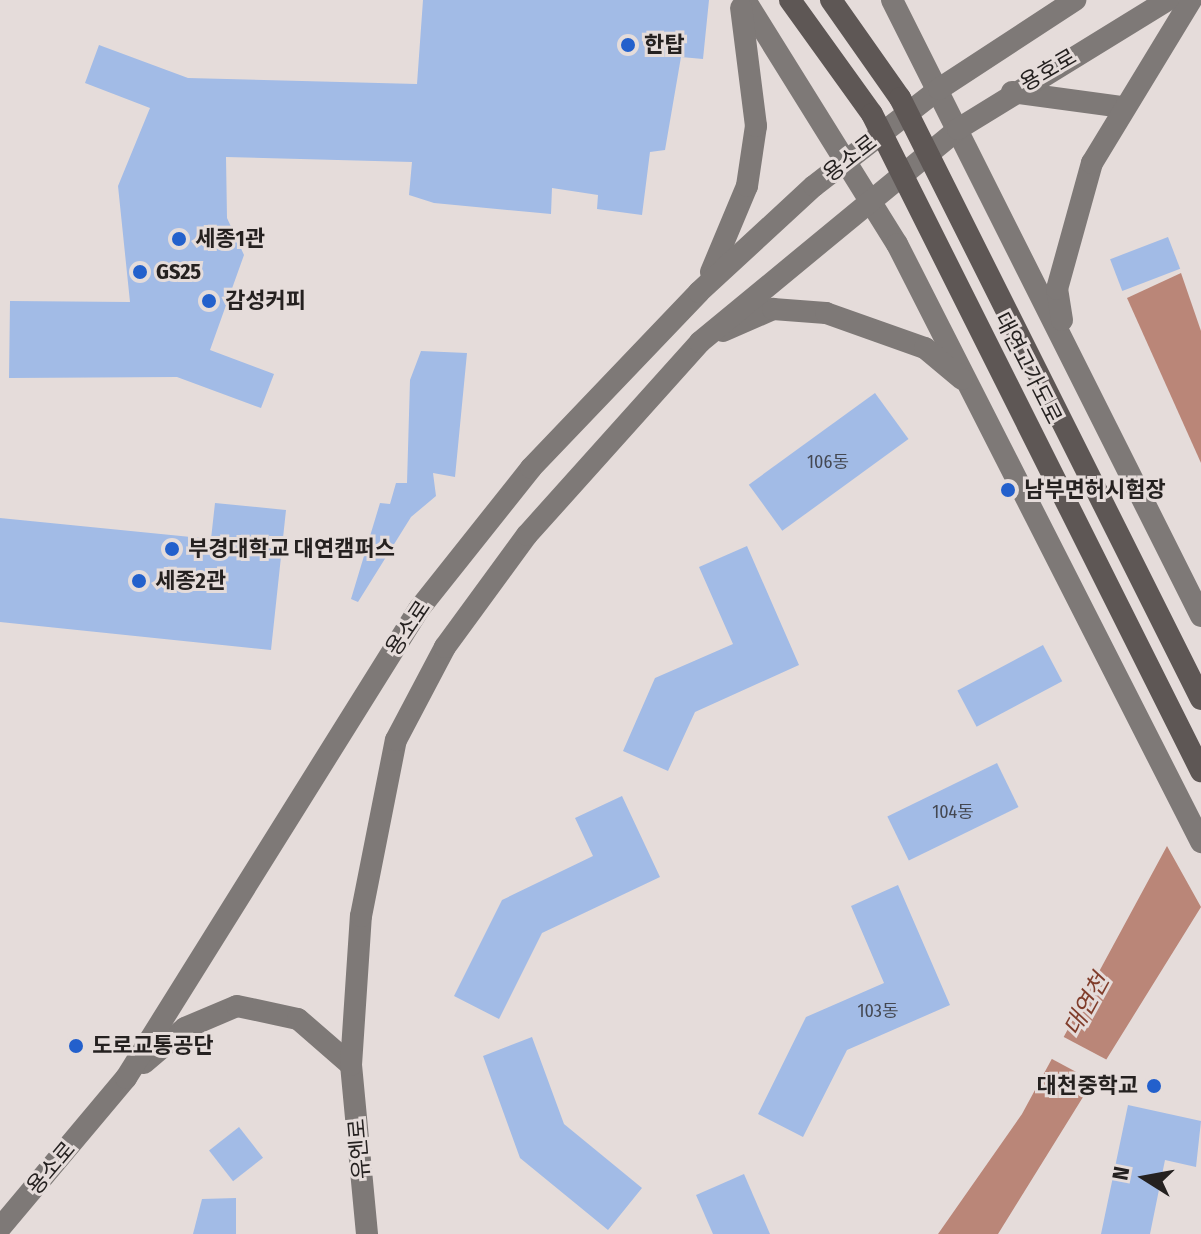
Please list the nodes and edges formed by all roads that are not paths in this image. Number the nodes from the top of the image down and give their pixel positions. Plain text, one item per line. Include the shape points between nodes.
1 (737, 0) edge
2 (745, 0) edge
3 (790, 0) edge
4 (831, 0) edge
5 (892, 0) edge
6 (1075, 0) edge
7 (1168, 0) edge
8 (1191, 0) edge
9 (939, 89) junction
10 (1011, 92) junction
11 (1121, 107) junction
12 (913, 110) joint
13 (958, 129) junction
14 (933, 149) joint
15 (847, 160) junction
16 (871, 198) junction
17 (699, 292) junction
18 (700, 342) junction
19 (1066, 345) junction
20 (971, 387) junction
21 (1201, 616) edge
22 (1201, 699) edge
23 (1201, 771) edge
24 (1201, 842) edge
25 (351, 1065) junction
26 (126, 1078) junction
27 (0, 1228) edge
28 (367, 1234) edge

1 - 17 main road via 748,27 756,126 742,200
2 - 15 main road
3 - 23 highway, 대연고가도로 via 872,114
4 - 22 highway, 대연고가도로 via 900,98
5 - 9 main road
6 - 9 main road, 용호로
7 - 10 main road, 용호로
8 - 11 main road
9 - 12 main road, 용호로
9 - 13 main road
10 - 11 main road
10 - 13 main road, 용호로
11 - 19 main road via 1092,163 1057,289
12 - 15 main road, 용소로
13 - 14 main road, 용호로
13 - 19 main road
14 - 16 main road, 용소로
15 - 16 main road
15 - 17 main road, 용소로
16 - 18 main road, 용소로
16 - 20 main road
17 - 26 main road, 용소로 via 531,468 419,609
18 - 20 main road via 773,309 826,313 925,348
18 - 25 main road, 용소로 via 527,535 445,647 396,740 361,916
19 - 21 main road
20 - 24 main road
25 - 26 main road via 298,1019 237,1006 185,1028
25 - 28 main road, 유엔로
26 - 27 main road, 용소로

